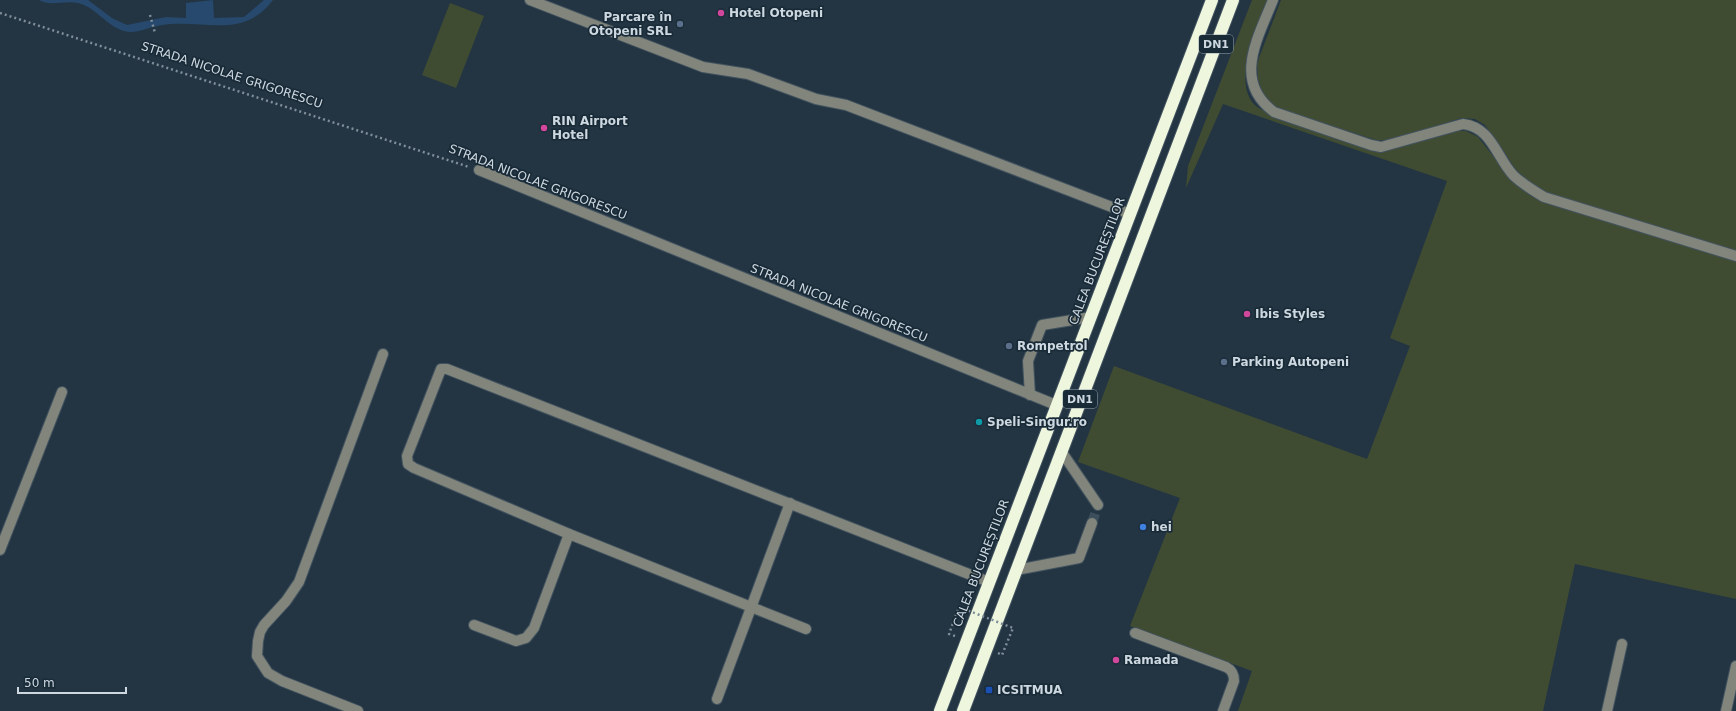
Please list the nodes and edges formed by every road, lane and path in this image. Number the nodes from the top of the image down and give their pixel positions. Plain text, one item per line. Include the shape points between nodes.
1 (530, 0) edge
2 (1212, 0) edge
3 (1233, 0) edge
4 (1273, 0) edge
5 (0, 12) edge
6 (150, 15) dead end
7 (155, 33) dead end
8 (479, 170) joint
9 (1130, 214) junction
10 (1736, 256) edge
11 (1091, 318) junction
12 (383, 354) dead end
13 (62, 392) dead end
14 (1030, 394) junction
15 (1056, 405) junction
16 (1061, 451) junction
17 (790, 504) junction
18 (1098, 505) dead end
19 (1092, 523) tunnel mouth
20 (569, 534) junction
21 (0, 550) edge
22 (1016, 570) junction
23 (989, 582) junction
24 (752, 607) junction
25 (474, 625) dead end
26 (806, 629) dead end
27 (1135, 633) dead end
28 (949, 634) dead end
29 (1622, 644) dead end
30 (1002, 655) dead end
31 (1736, 666) edge
32 (717, 699) dead end
33 (358, 711) edge
34 (940, 711) edge
35 (963, 711) edge
36 (1223, 711) edge
37 (1608, 711) edge
38 (1726, 711) edge

1 - 9 street via 703,67 748,74 816,99 846,105
2 - 9 highway, CALEA BUCUREȘTILOR / DN1
3 - 16 highway, DN1
4 - 10 street via 1254,49 1251,80 1263,104 1274,112 1381,147 1463,124 1474,125 1483,131 1514,175 1544,197
5 - 8 path, STRADA NICOLAE GRIGORESCU
6 - 7 path
8 - 14 street, STRADA NICOLAE GRIGORESCU
9 - 11 highway, CALEA BUCUREȘTILOR / DN1
11 - 14 street via 1042,325 1028,361
11 - 15 highway, CALEA BUCUREȘTILOR / DN1
12 - 33 street via 299,582 264,625 258,641 257,656 268,673 282,682
13 - 21 street
14 - 15 street, STRADA NICOLAE GRIGORESCU
15 - 23 highway, CALEA BUCUREȘTILOR / DN1
16 - 18 street
16 - 22 highway, DN1
17 - 20 street via 447,369 441,370 407,456 408,464
17 - 23 street
17 - 24 street
19 - 22 street via 1079,558
20 - 24 street
20 - 25 street via 534,628 526,638 516,641
22 - 35 highway, DN1
23 - 34 highway, CALEA BUCUREȘTILOR / DN1
24 - 26 street
24 - 32 street
27 - 36 street via 1231,670 1234,681
28 - 30 path, bridge via 959,607 1013,628
29 - 37 street
31 - 38 street

